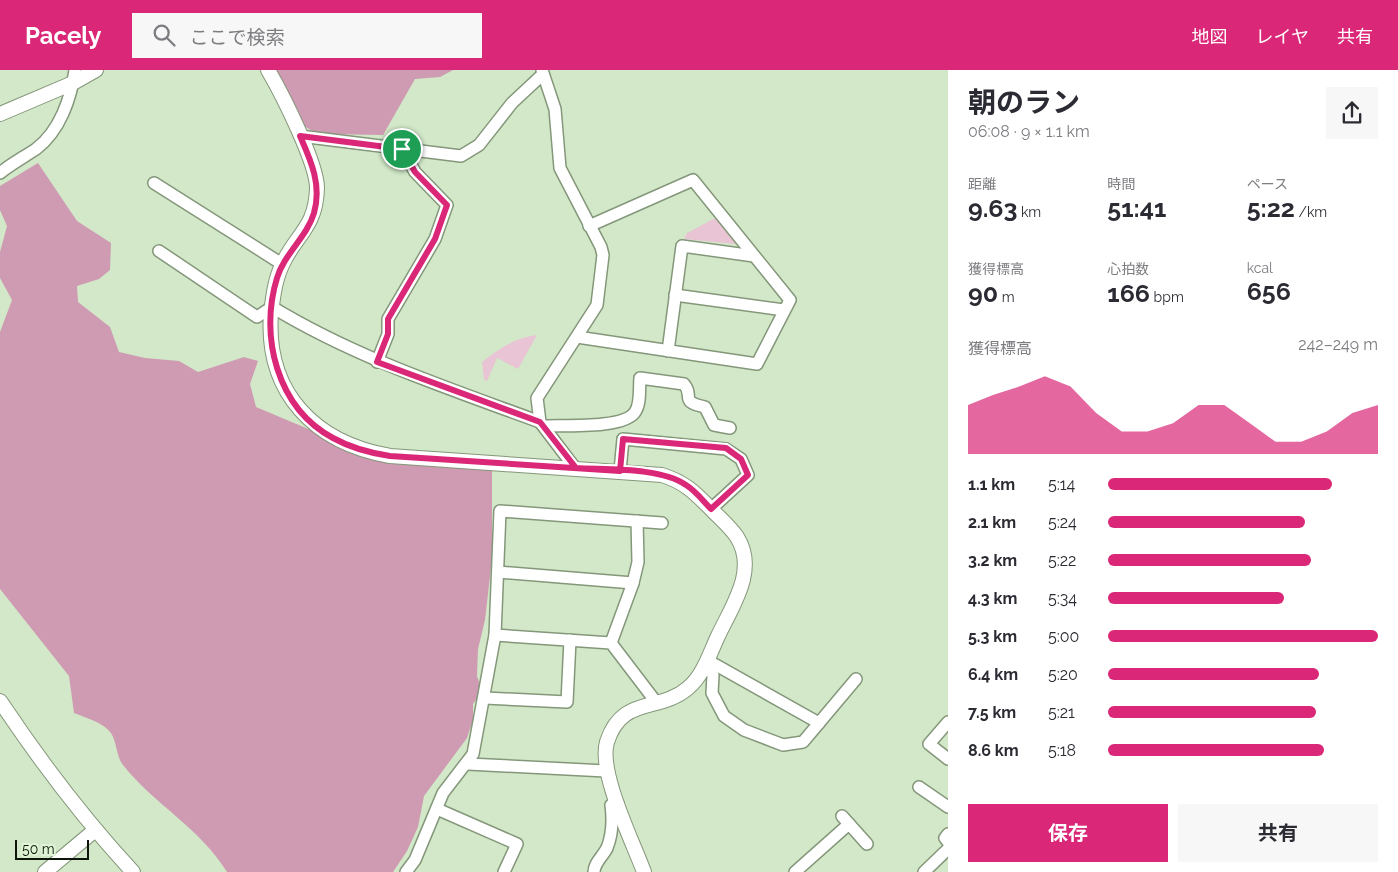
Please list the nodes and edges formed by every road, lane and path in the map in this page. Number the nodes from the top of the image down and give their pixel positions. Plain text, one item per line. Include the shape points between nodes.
1 (96, 70) edge
2 (268, 70) edge
3 (542, 72) edge
4 (74, 77) edge
5 (0, 114) edge
6 (300, 136) junction
7 (402, 149) junction
8 (0, 173) edge
9 (154, 182) dead end
10 (590, 226) junction
11 (159, 251) dead end
12 (754, 256) junction
13 (282, 264) junction
14 (675, 295) junction
15 (272, 308) junction
16 (784, 310) junction
17 (577, 337) junction
18 (668, 351) junction
19 (377, 362) junction
20 (542, 424) junction
21 (730, 428) dead end
22 (576, 468) junction
23 (620, 471) junction
24 (711, 509) junction
25 (637, 521) junction
26 (662, 523) dead end
27 (498, 572) junction
28 (633, 583) junction
29 (495, 635) junction
30 (570, 640) junction
31 (611, 643) junction
32 (706, 661) junction
33 (856, 679) dead end
34 (485, 698) junction
35 (0, 700) edge
36 (656, 702) junction
37 (819, 722) junction
38 (948, 722) edge
39 (948, 759) edge
40 (468, 764) junction
41 (606, 771) junction
42 (919, 786) dead end
43 (618, 804) junction
44 (948, 807) edge
45 (437, 809) junction
46 (94, 830) junction
47 (948, 834) edge
48 (948, 842) edge
49 (867, 844) dead end
50 (948, 849) edge
51 (45, 872) edge
52 (133, 872) edge
53 (406, 872) edge
54 (504, 872) edge
55 (594, 872) edge
56 (644, 872) edge
57 (795, 872) edge
58 (924, 872) edge

1 - 4 street
2 - 6 street
3 - 7 street via 468,154
3 - 10 street via 555,109 560,168
4 - 5 street
4 - 8 street via 68,105 52,131 37,148
6 - 7 street
6 - 13 street via 316,175 314,212
7 - 19 street via 415,172 447,205 435,239 388,319 388,334
9 - 13 street
10 - 12 street via 692,180
10 - 17 street via 603,255 599,300
11 - 15 street via 257,317
12 - 14 street via 682,246
12 - 16 street via 790,300
13 - 15 street
14 - 16 street
14 - 18 street
15 - 19 street
15 - 22 street via 272,352 282,383 302,412 331,437 368,452 390,456
16 - 18 street via 757,364
17 - 18 street
17 - 20 street via 539,393 536,403
19 - 20 street
20 - 21 street via 614,423 630,418 638,408 640,378 684,384 692,405 705,407 714,425
20 - 22 street
22 - 23 street
23 - 24 street via 676,479 693,490
23 - 24 street via 623,439 726,448 741,459 748,475
24 - 32 street via 738,538 746,562 743,582
25 - 26 street
25 - 27 street via 500,511
25 - 28 street via 638,562
27 - 28 street
27 - 29 street
28 - 31 street
29 - 30 street
29 - 34 street
30 - 31 street
30 - 34 street via 567,702
31 - 36 street
32 - 36 street via 688,689
32 - 37 street
32 - 37 street via 712,675 716,704 724,716 744,730 783,745 804,742
33 - 37 street
34 - 40 street
35 - 46 street
36 - 41 street via 633,709 616,723 606,745
38 - 39 street via 929,744
40 - 41 street
40 - 45 street via 444,792
41 - 43 street
42 - 44 street
43 - 55 street via 611,805 614,823 607,848
43 - 56 street
45 - 53 street via 415,860
45 - 54 street via 517,844
46 - 51 street
46 - 52 street
47 - 48 street via 945,838
49 - 57 street via 846,820
50 - 58 street

